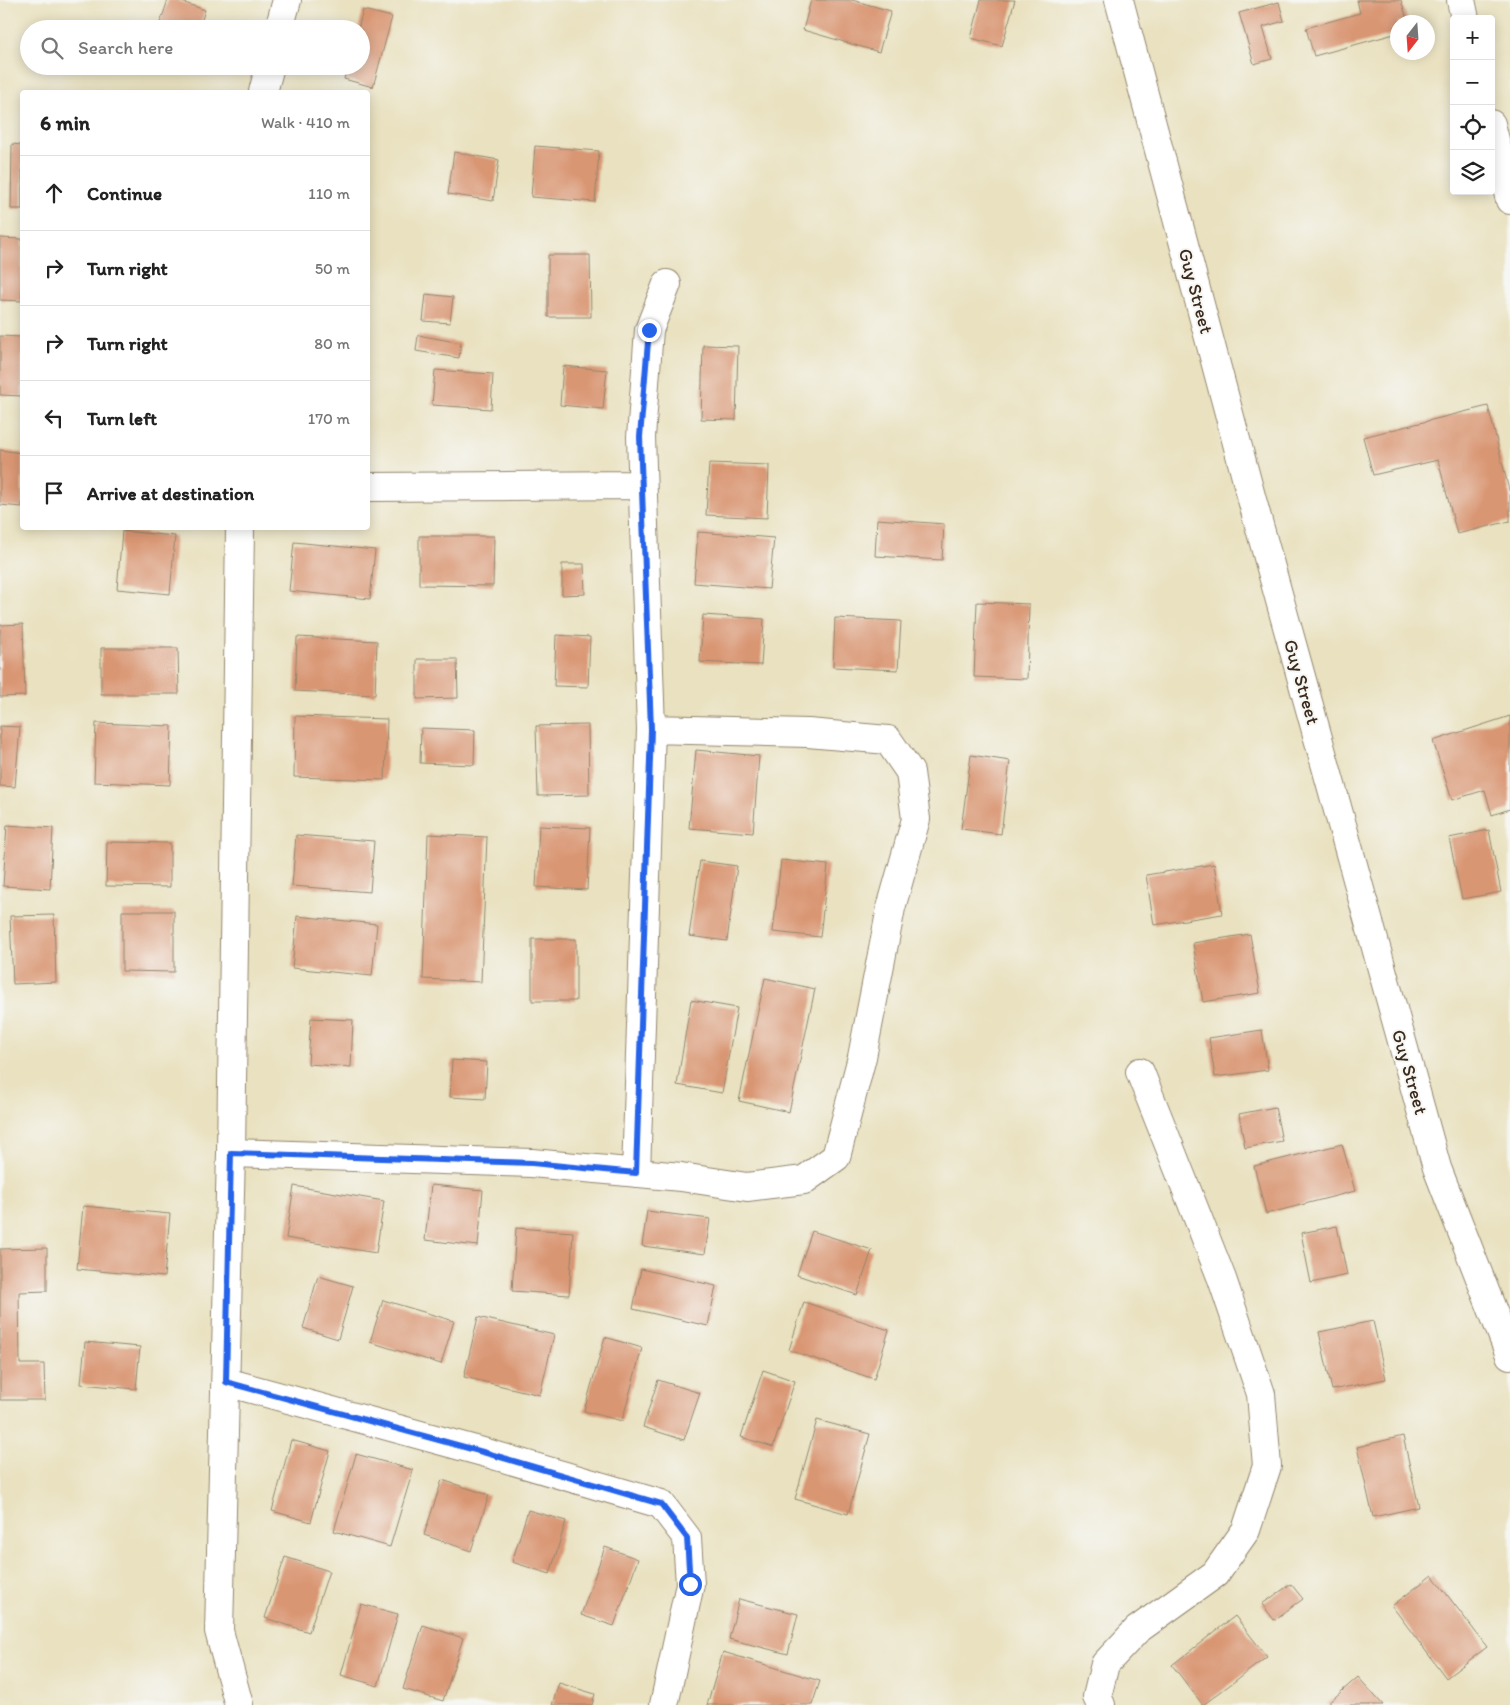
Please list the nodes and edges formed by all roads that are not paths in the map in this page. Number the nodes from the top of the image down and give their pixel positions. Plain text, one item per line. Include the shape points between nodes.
1 (287, 0) edge
2 (1119, 0) edge
3 (1461, 0) edge
4 (1465, 15) edge
5 (281, 20) edge
6 (268, 75) edge
7 (264, 90) edge
8 (1495, 140) edge
9 (1510, 200) edge
10 (667, 284) dead end
11 (642, 485) junction
12 (370, 487) edge
13 (240, 530) edge
14 (651, 729) junction
15 (1140, 1072) dead end
16 (231, 1153) junction
17 (636, 1173) junction
18 (1510, 1355) edge
19 (226, 1382) junction
20 (239, 1705) edge
21 (664, 1705) edge
22 (1101, 1705) edge

1 - 5 street
2 - 18 street, Guy Street via 1248,486 1437,1168
3 - 4 street
6 - 7 street
8 - 9 street
10 - 11 street via 649,330 640,437
11 - 12 street
11 - 14 street
13 - 16 street
14 - 17 street
14 - 17 street via 808,733 888,740 910,772 916,819 892,908 862,1058 836,1157 804,1180 748,1186
15 - 22 street via 1222,1280 1261,1394 1267,1466 1246,1530 1215,1574 1137,1630 1105,1664 1097,1697
16 - 17 street via 532,1163
16 - 19 street
19 - 20 street via 219,1631
19 - 21 street via 661,1504 687,1538 690,1584

